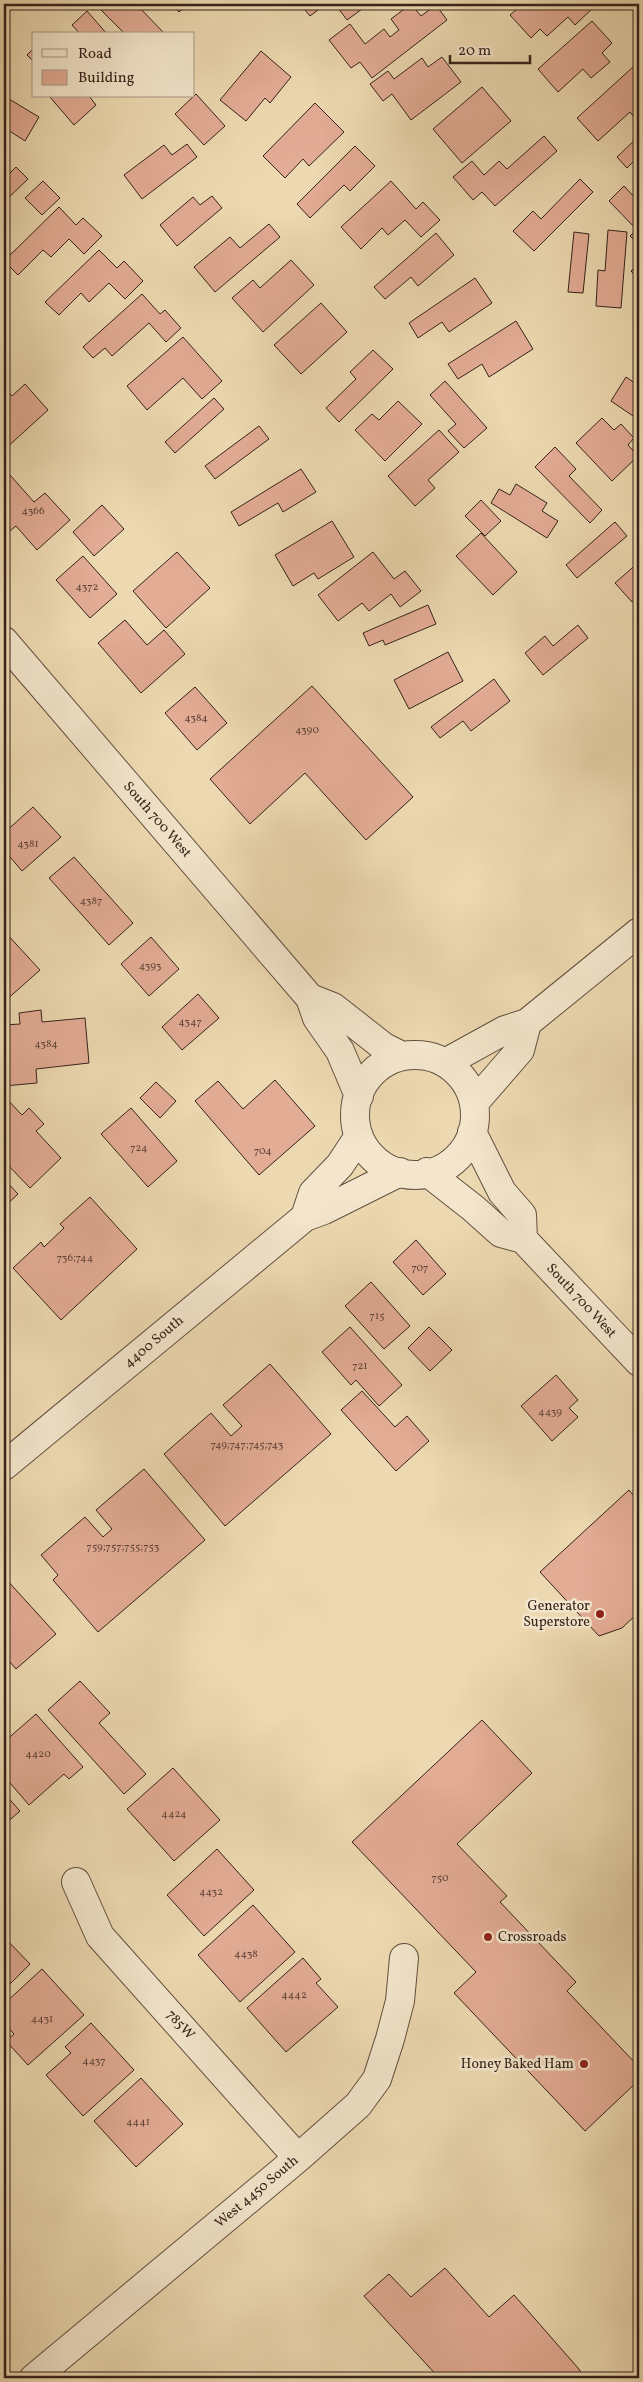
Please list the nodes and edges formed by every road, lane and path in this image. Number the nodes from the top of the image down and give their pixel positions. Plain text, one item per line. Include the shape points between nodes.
1 (4, 641) edge
2 (639, 932) edge
3 (310, 998) junction
4 (526, 1023) junction
5 (402, 1056) junction
6 (445, 1063) junction
7 (359, 1096) junction
8 (474, 1103) junction
9 (472, 1132) junction
10 (359, 1136) junction
11 (413, 1172) junction
12 (304, 1217) junction
13 (523, 1240) junction
14 (639, 1362) edge
15 (4, 1466) edge
16 (76, 1882) dead end
17 (404, 1958) dead end
18 (298, 2158) junction
19 (34, 2378) edge

1 - 3 street, South 700 West
2 - 4 street
3 - 5 street, South 700 West via 333,1007 384,1047
3 - 7 street, South 700 West via 317,1018 340,1051
4 - 6 street via 505,1030
4 - 8 street via 520,1050
5 - 6 street via 433,1057
5 - 7 street via 374,1070 361,1087
6 - 8 street via 466,1082
7 - 10 street via 355,1107
8 - 9 street
9 - 11 street via 462,1152 448,1166
9 - 13 street via 502,1192 522,1215
10 - 11 street via 378,1164
10 - 12 street via 340,1165 314,1193
11 - 12 street
11 - 13 street, South 700 West via 473,1208 501,1232
12 - 15 street, 4400 South
13 - 14 street, South 700 West
16 - 18 street, 785W via 100,1936
17 - 18 street, West 4450 South via 400,2001 377,2079 358,2105
18 - 19 street, West 4450 South

